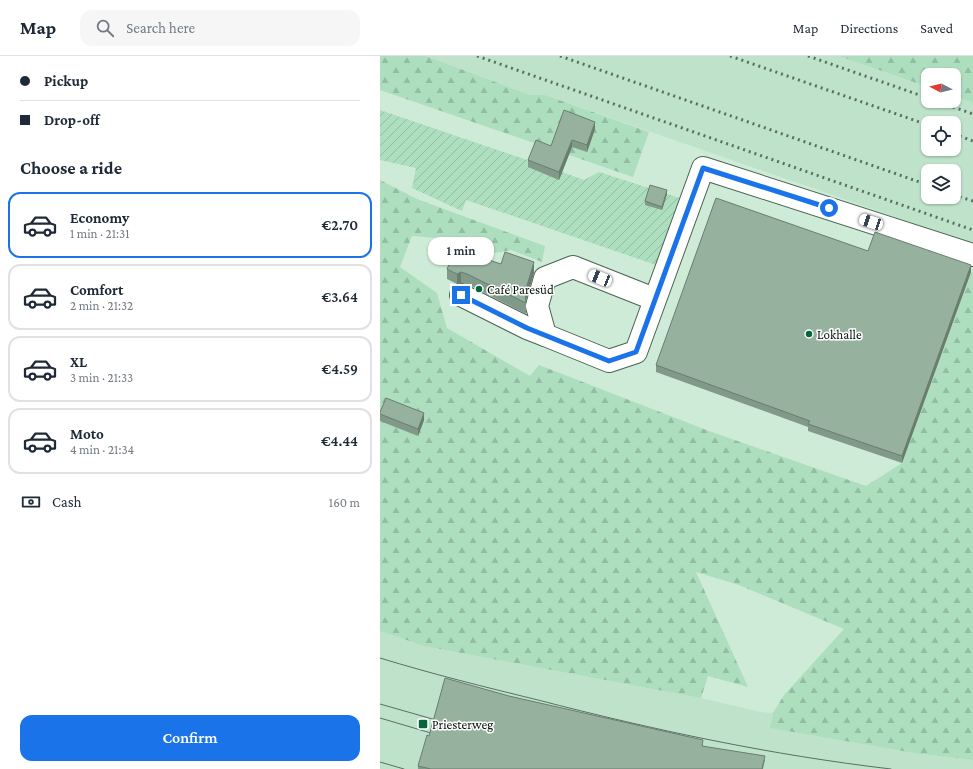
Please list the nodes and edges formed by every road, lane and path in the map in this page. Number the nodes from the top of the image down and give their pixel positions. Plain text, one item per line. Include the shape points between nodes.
1 (973, 255) edge
2 (461, 295) dead end
3 (654, 300) junction
4 (545, 335) junction

1 - 3 lane via 703,168
2 - 4 lane
3 - 4 lane via 636,352 609,361
3 - 4 lane via 573,267 545,278 537,306

